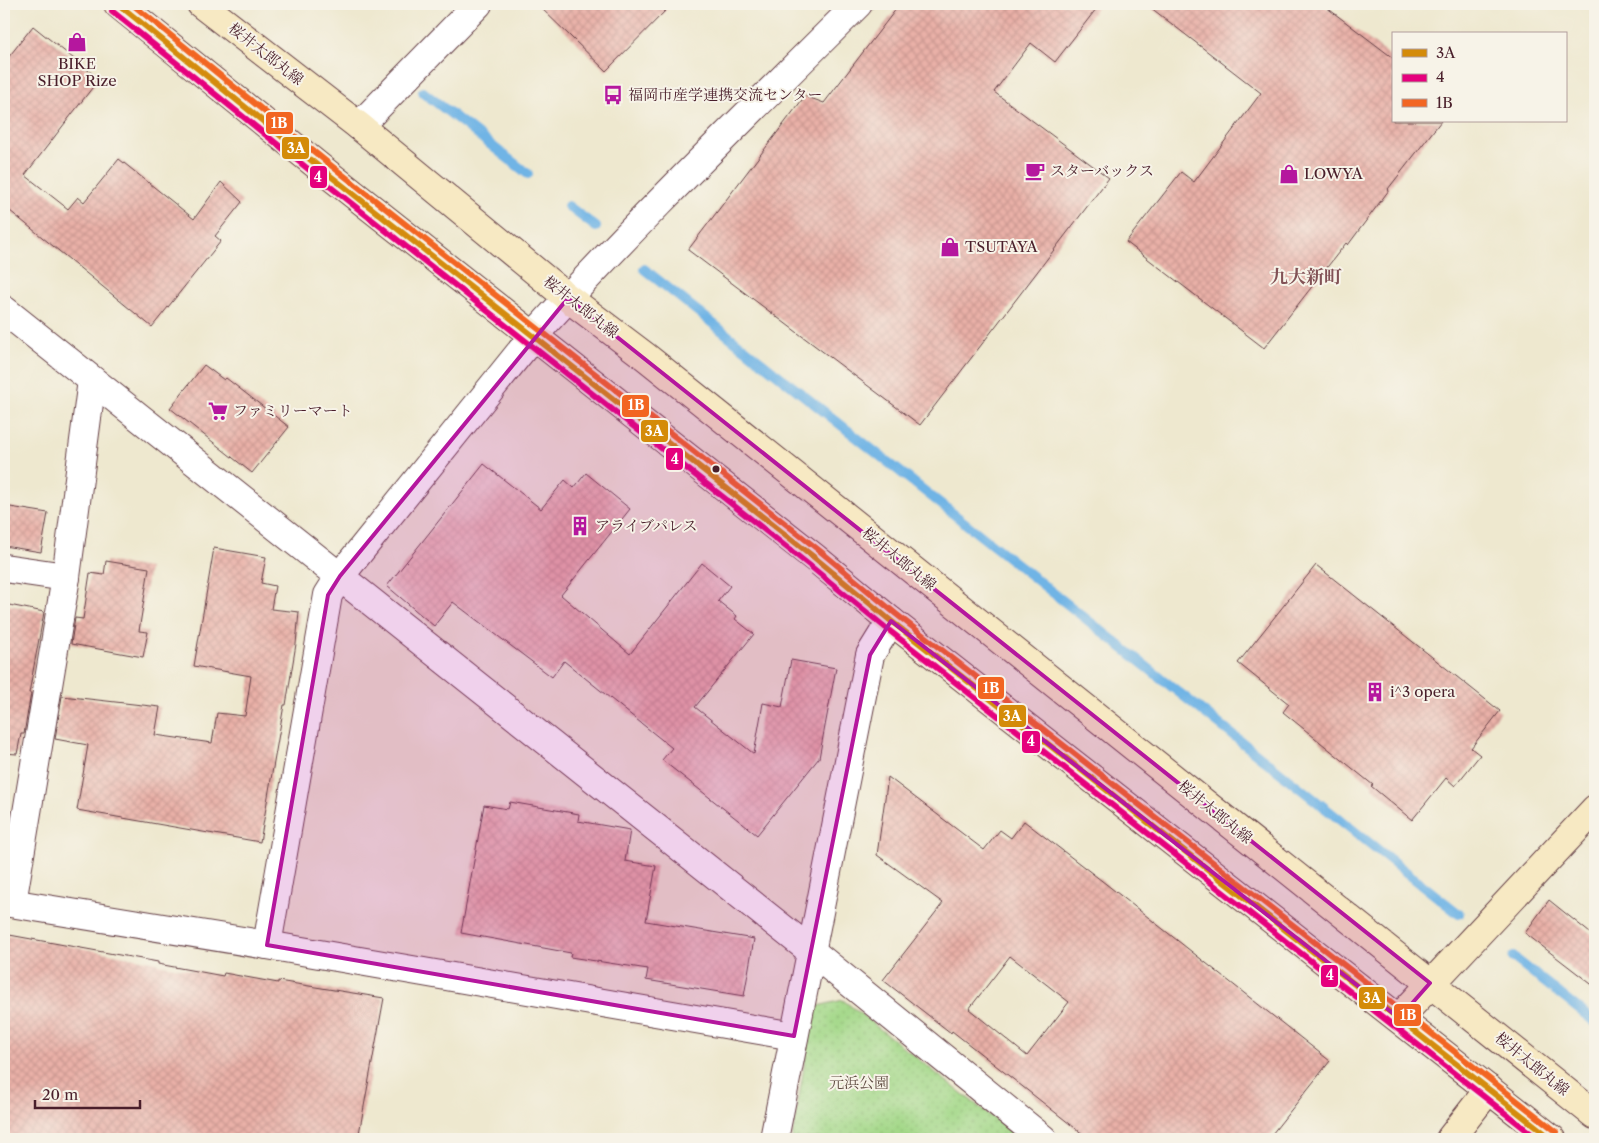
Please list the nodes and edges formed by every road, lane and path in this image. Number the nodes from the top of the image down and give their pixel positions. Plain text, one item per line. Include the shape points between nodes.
1 (118, 4) edge
2 (201, 4) edge
3 (478, 4) edge
4 (858, 4) edge
5 (359, 126) junction
6 (568, 298) junction
7 (4, 310) edge
8 (534, 336) junction
9 (92, 380) junction
10 (4, 568) edge
11 (340, 576) junction
12 (66, 577) junction
13 (891, 621) junction
14 (1595, 809) edge
15 (8, 903) edge
16 (267, 945) junction
17 (811, 951) junction
18 (1430, 984) junction
19 (1399, 1018) junction
20 (794, 1036) junction
21 (1489, 1089) junction
22 (1595, 1115) edge
23 (774, 1139) edge
24 (1042, 1139) edge
25 (1450, 1139) edge
26 (1552, 1139) edge

1 - 8 main road
2 - 5 main road, 桜井太郎丸線
3 - 5 street
4 - 6 street
5 - 6 main road, 桜井太郎丸線
6 - 8 street
6 - 18 main road, 桜井太郎丸線 via 646,356
7 - 9 street
8 - 11 street
8 - 13 main road
9 - 11 street
9 - 12 street
10 - 12 street
11 - 16 street via 328,595
11 - 17 street
12 - 15 street
13 - 17 street via 870,655
13 - 19 main road
14 - 18 main road
15 - 16 street
16 - 20 street
17 - 20 street
17 - 24 street
18 - 19 main road
18 - 22 main road, 桜井太郎丸線
19 - 21 main road
20 - 23 street
21 - 25 main road
21 - 26 main road

